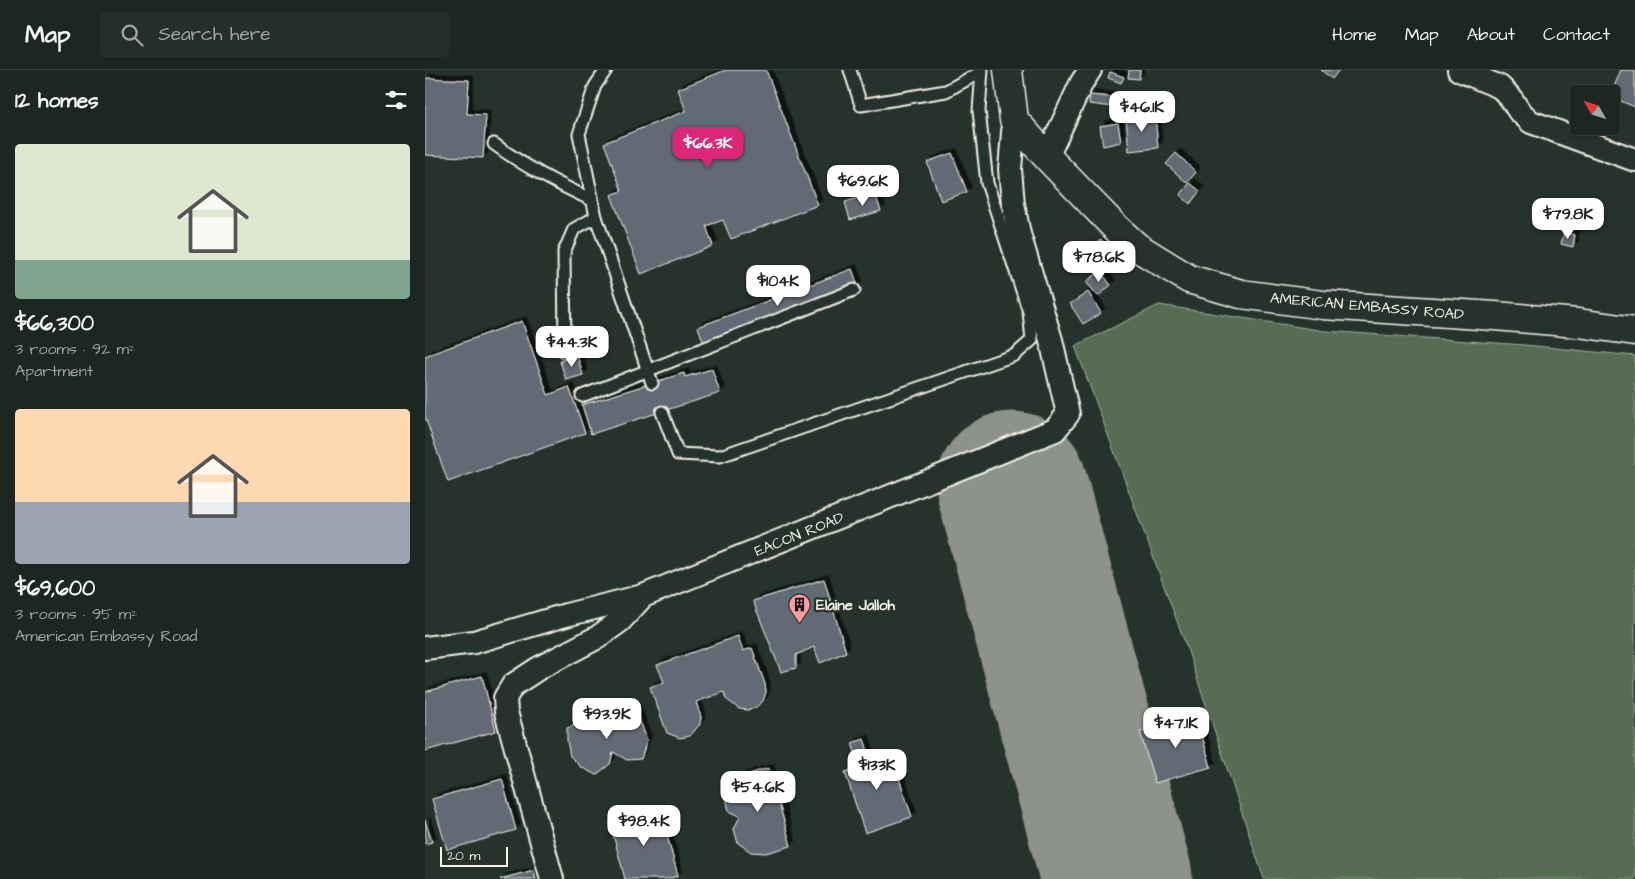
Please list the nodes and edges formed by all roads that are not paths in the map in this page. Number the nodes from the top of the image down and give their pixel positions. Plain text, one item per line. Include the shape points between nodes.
1 (606, 70) edge
2 (850, 70) edge
3 (1090, 70) edge
4 (1459, 70) edge
5 (991, 71) edge
6 (1014, 120) junction
7 (494, 144) dead end
8 (1047, 157) junction
9 (1635, 160) edge
10 (592, 200) junction
11 (596, 216) junction
12 (855, 290) dead end
13 (1635, 330) edge
14 (1041, 340) junction
15 (565, 352) dead end
16 (646, 370) junction
17 (652, 384) dead end
18 (583, 396) dead end
19 (662, 412) dead end
20 (643, 596) junction
21 (425, 648) edge
22 (552, 879) edge

1 - 10 lane via 595,86 579,134
2 - 5 lane via 861,105 946,91
3 - 8 street
4 - 9 street via 1499,87 1531,122
5 - 6 street
5 - 14 lane via 979,111 987,183
6 - 8 street, AMERICAN EMBASSY ROAD
6 - 14 street via 1010,169 1013,204
7 - 10 lane via 548,180
8 - 13 street, AMERICAN EMBASSY ROAD via 1137,247 1189,279 1215,287 1241,294 1323,305 1495,316
10 - 11 lane
11 - 15 lane via 574,229 564,252
11 - 16 lane
12 - 16 lane
14 - 19 lane via 1015,355 720,456 678,454
14 - 20 street, EACON ROAD via 1068,414 1055,430
16 - 17 lane
16 - 18 lane
20 - 21 street, EACON ROAD via 474,642
20 - 22 street via 620,621 513,685 505,698 506,712

